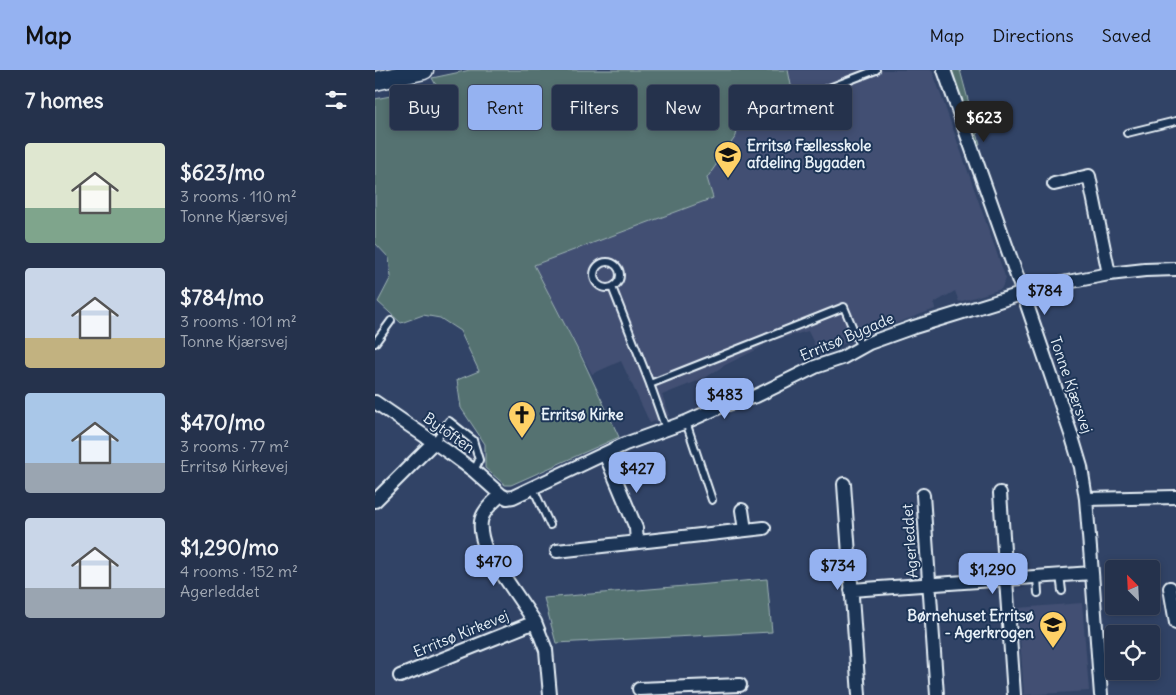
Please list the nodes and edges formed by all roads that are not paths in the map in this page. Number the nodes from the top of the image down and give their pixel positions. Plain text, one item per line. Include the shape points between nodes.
1 (424, 70) edge
2 (876, 70) edge
3 (944, 70) edge
4 (375, 81) edge
5 (837, 85) edge
6 (1176, 121) edge
7 (1127, 133) dead end
8 (1054, 184) dead end
9 (1176, 269) edge
10 (1109, 274) junction
11 (612, 287) junction
12 (1023, 293) junction
13 (391, 321) dead end
14 (375, 344) edge
15 (861, 348) junction
16 (650, 384) junction
17 (375, 402) edge
18 (686, 422) junction
19 (666, 428) junction
20 (434, 442) junction
21 (605, 454) junction
22 (474, 471) junction
23 (844, 484) dead end
24 (533, 488) junction
25 (1000, 493) dead end
26 (501, 495) junction
27 (923, 495) dead end
28 (1176, 497) edge
29 (1086, 499) junction
30 (712, 500) dead end
31 (375, 501) edge
32 (742, 510) dead end
33 (550, 525) dead end
34 (764, 528) dead end
35 (745, 530) junction
36 (637, 542) junction
37 (557, 551) dead end
38 (1092, 573) junction
39 (1060, 575) junction
40 (1037, 577) junction
41 (1006, 579) junction
42 (929, 585) junction
43 (1170, 588) dead end
44 (851, 590) junction
45 (1062, 591) dead end
46 (1039, 593) dead end
47 (535, 622) junction
48 (1176, 623) edge
49 (400, 676) dead end
50 (740, 685) dead end
51 (639, 689) dead end
52 (680, 692) edge
53 (550, 695) edge
54 (859, 695) edge
55 (937, 695) edge
56 (1015, 695) edge
57 (1101, 695) edge

1 - 4 street
2 - 5 lane
3 - 12 street, Tonne Kjærsvej
6 - 7 lane
8 - 10 street via 1089,176
9 - 10 street, Erritsø Bygade
10 - 12 street, Erritsø Bygade
11 - 11 lane via 617,284 620,272 613,263 605,262 595,271 594,279 598,285
11 - 16 lane
12 - 15 street, Erritsø Bygade via 911,328
12 - 29 street, Tonne Kjærsvej via 1081,467
13 - 14 lane
15 - 16 lane via 844,307
15 - 18 street, Erritsø Bygade via 756,396 724,405
16 - 19 lane
17 - 20 street, Bytoften
18 - 19 street, Erritsø Bygade
18 - 30 lane
19 - 21 street, Erritsø Bygade
20 - 22 street, Bytoften
20 - 22 lane via 449,421 473,440 479,460
20 - 31 street
21 - 24 street, Erritsø Bygade
21 - 36 street via 636,528
22 - 26 street, Bytoften
23 - 44 street
24 - 26 street, Erritsø Bygade via 513,497
24 - 33 lane
25 - 41 street
26 - 47 street, Erritsø Kirkevej via 491,503 480,520 483,542
27 - 42 street, Agerleddet
28 - 29 street
29 - 38 street, Tonne Kjærsvej
32 - 35 street
34 - 35 street
35 - 36 street
36 - 37 street
38 - 39 street, Agerleddet
38 - 57 street, Tonne Kjærsvej
39 - 40 street, Agerleddet
39 - 45 lane
40 - 41 street, Agerleddet
40 - 46 lane
41 - 42 street, Agerleddet
41 - 56 street
42 - 44 street, Agerleddet
42 - 55 street, Agerleddet
43 - 48 street
44 - 54 street
47 - 49 street, Erritsø Kirkevej
47 - 53 street, Erritsø Kirkevej via 546,650
50 - 52 street
51 - 52 street

